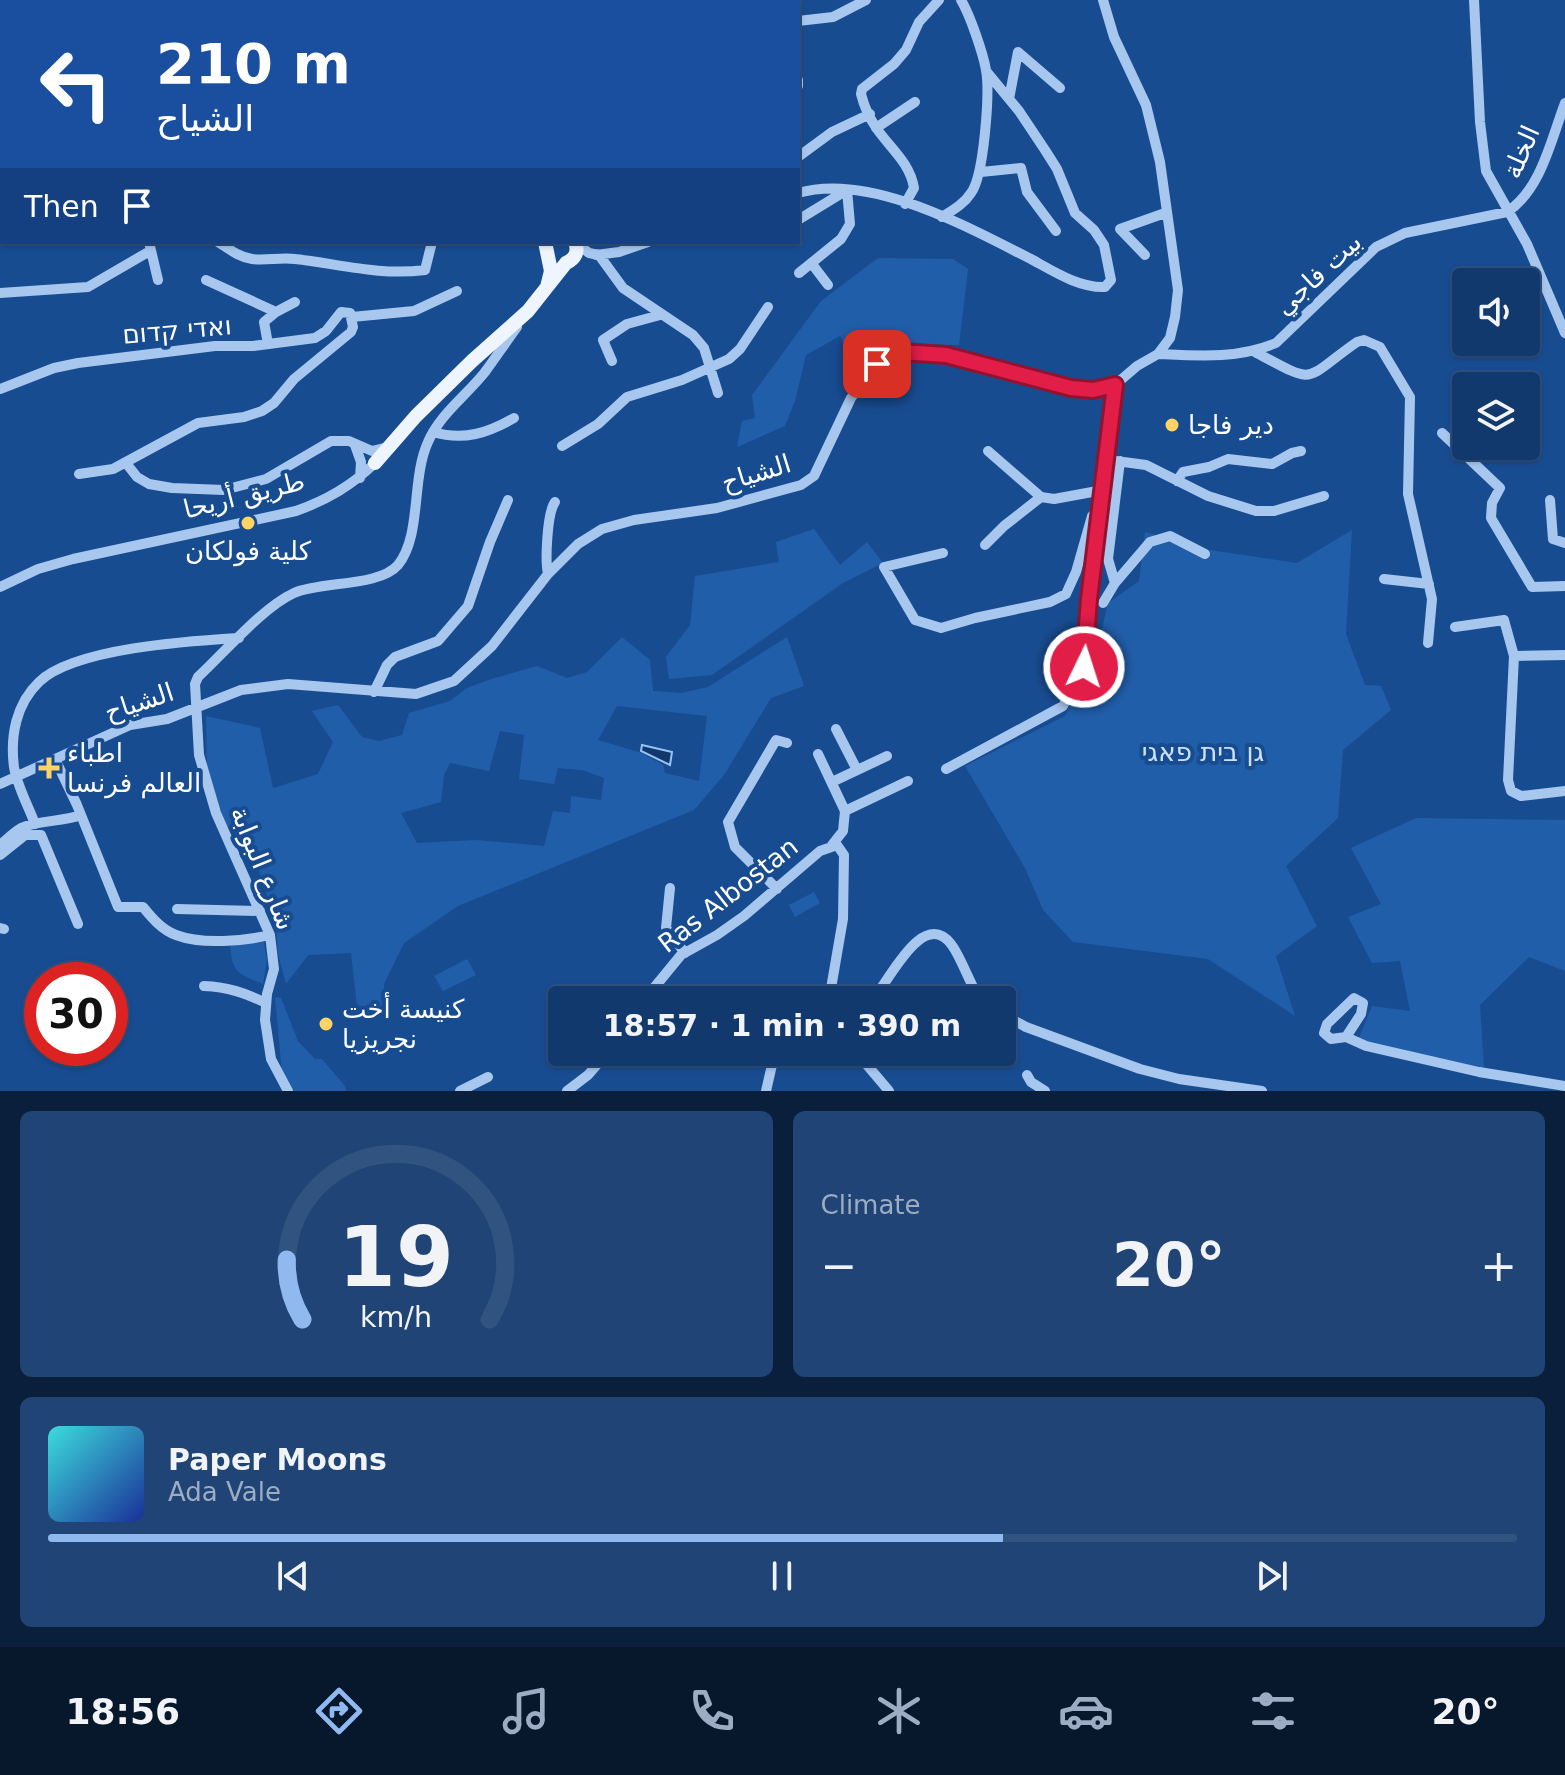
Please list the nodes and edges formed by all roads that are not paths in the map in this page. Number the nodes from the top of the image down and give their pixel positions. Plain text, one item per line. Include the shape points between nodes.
1 (866, 0) edge
2 (939, 0) edge
3 (961, 0) edge
4 (1103, 0) edge
5 (1474, 0) edge
6 (800, 21) edge
7 (986, 71) junction
8 (1060, 88) dead end
9 (1009, 99) junction
10 (915, 102) dead end
11 (1565, 103) edge
12 (870, 114) junction
13 (876, 128) junction
14 (800, 156) edge
15 (981, 172) junction
16 (847, 190) junction
17 (800, 193) edge
18 (905, 204) junction
19 (1507, 212) junction
20 (1165, 213) junction
21 (942, 217) junction
22 (800, 219) edge
23 (1056, 231) dead end
24 (221, 244) edge
25 (432, 244) edge
26 (642, 244) edge
27 (149, 246) edge
28 (547, 247) edge
29 (573, 252) edge
30 (599, 255) junction
31 (1145, 255) dead end
32 (812, 264) junction
33 (799, 273) dead end
34 (158, 280) dead end
35 (206, 280) dead end
36 (828, 285) dead end
37 (457, 291) dead end
38 (546, 291) junction
39 (0, 293) edge
40 (295, 302) dead end
41 (768, 307) dead end
42 (528, 311) junction
43 (276, 312) junction
44 (351, 315) junction
45 (660, 315) junction
46 (1565, 333) edge
47 (268, 344) junction
48 (1255, 352) junction
49 (1158, 354) junction
50 (612, 361) dead end
51 (712, 367) junction
52 (1115, 385) junction
53 (0, 389) edge
54 (718, 393) dead end
55 (514, 418) dead end
56 (433, 432) junction
57 (1442, 433) dead end
58 (355, 445) junction
59 (562, 446) dead end
60 (389, 447) junction
61 (988, 451) dead end
62 (1301, 451) dead end
63 (1106, 460) junction
64 (1120, 461) junction
65 (126, 463) junction
66 (375, 463) joint
67 (79, 474) dead end
68 (360, 478) junction
69 (1177, 481) junction
70 (1103, 490) junction
71 (1324, 496) dead end
72 (1041, 497) junction
73 (508, 500) dead end
74 (1550, 500) dead end
75 (555, 502) dead end
76 (1101, 509) junction
77 (1565, 543) edge
78 (985, 545) dead end
79 (943, 553) dead end
80 (1205, 554) dead end
81 (548, 574) junction
82 (1384, 579) dead end
83 (1115, 583) junction
84 (1429, 584) junction
85 (1565, 586) edge
86 (0, 587) edge
87 (1103, 603) dead end
88 (1455, 627) dead end
89 (239, 638) junction
90 (1428, 643) dead end
91 (1565, 655) edge
92 (1514, 656) junction
93 (374, 692) junction
94 (196, 706) junction
95 (836, 729) dead end
96 (787, 743) dead end
97 (818, 754) dead end
98 (887, 756) dead end
99 (55, 759) junction
100 (946, 769) dead end
101 (857, 770) junction
102 (16, 777) junction
103 (908, 781) dead end
104 (832, 782) junction
105 (0, 784) edge
106 (1565, 791) edge
107 (845, 811) junction
108 (81, 815) junction
109 (35, 824) junction
110 (0, 845) edge
111 (832, 845) junction
112 (0, 855) edge
113 (670, 888) dead end
114 (777, 889) junction
115 (177, 909) dead end
116 (260, 911) junction
117 (78, 924) dead end
118 (270, 935) junction
119 (685, 953) junction
120 (204, 986) dead end
121 (654, 986) edge
122 (831, 986) edge
123 (882, 986) edge
124 (973, 986) edge
125 (266, 1003) junction
126 (1016, 1022) edge
127 (1346, 1037) dead end
128 (596, 1066) edge
129 (772, 1066) edge
130 (868, 1066) edge
131 (1027, 1075) dead end
132 (488, 1077) dead end
133 (1565, 1086) edge
134 (288, 1091) edge
135 (460, 1091) edge
136 (567, 1091) edge
137 (766, 1091) edge
138 (889, 1091) edge
139 (1045, 1091) edge
140 (1262, 1091) edge

1 - 6 street via 833,17
2 - 12 street via 894,64 862,89
3 - 7 street
4 - 20 street via 1155,132
5 - 19 street via 1486,171
7 - 9 street
7 - 15 street
8 - 9 street via 1018,52
9 - 21 street via 1057,169 1075,213 1104,245 1111,280 1105,287 1087,286
10 - 13 street
11 - 19 street, الخلة via 1533,184 1520,204
12 - 13 street
12 - 14 street
13 - 18 street via 913,180
15 - 21 street via 960,206
15 - 23 street via 1021,168 1027,192
16 - 17 street
16 - 18 street
16 - 22 street
16 - 32 street via 850,224
18 - 21 street
19 - 46 street via 1527,244
19 - 48 street, بيت فاجي via 1405,233 1376,247 1276,343
20 - 31 street via 1120,229
20 - 49 street via 1178,290 1170,338
24 - 25 street via 253,259 295,258 365,271 414,272 425,270
26 - 30 street
27 - 34 street
27 - 39 street via 88,287
28 - 29 main road via 556,263
28 - 38 main road
29 - 30 street
29 - 38 main road, طريق أريحا
30 - 45 street via 623,288
32 - 33 street
32 - 36 street
35 - 43 street
37 - 44 street via 414,311
38 - 42 main road, طريق أريحا
40 - 43 street
41 - 51 street via 740,349
42 - 56 street, شارع البوابة via 485,373
42 - 60 main road, طريق أريحا
43 - 47 street via 264,322
44 - 47 street, ואדי קדום via 341,312 320,336
44 - 65 street via 351,332 262,411 188,427
45 - 50 street via 627,324 603,340
45 - 51 street via 693,335
47 - 53 street, ואדי קדום via 78,363
48 - 49 street, بيت فاجي
48 - 84 street via 1301,375 1323,369 1357,342 1369,342 1385,353 1410,397 1408,494
49 - 52 street
51 - 54 street
51 - 59 street via 627,397 598,424
52 - 63 street
52 - 81 street, الشياح via 1071,388 946,355 901,352 877,364 851,398 814,476 801,485 717,508 602,529
55 - 56 street via 477,435
56 - 89 street, شارع البوابة via 419,470 411,538 397,566 386,575 292,594
57 - 85 street via 1500,488 1491,518 1532,587
58 - 60 street via 372,451
58 - 65 street via 331,441 266,479 224,490 149,484
58 - 68 street
60 - 66 main road, طريق أريحا
61 - 72 street
62 - 69 street via 1272,464 1223,460 1183,472
63 - 64 street
63 - 70 street
64 - 69 street via 1146,465
64 - 83 street via 1108,559
65 - 67 street
66 - 68 street, طريق أريحا
68 - 86 street, طريق أريحا via 296,511 73,559
69 - 71 street via 1256,511
70 - 72 street
70 - 76 street
72 - 78 street
73 - 93 street via 468,606 438,641 395,657
74 - 77 street via 1553,539
75 - 81 street via 548,517
76 - 79 street via 1092,516 1066,594 1050,602 941,628 915,620 884,567
76 - 100 street via 1084,667 1063,706
80 - 83 street via 1170,536 1150,542
81 - 93 street, الشياح via 492,646 454,681 416,694
82 - 84 street
83 - 87 street
84 - 90 street
88 - 92 street via 1504,620
89 - 94 street, شارع البوابة via 198,677
89 - 102 street via 116,652 62,667 40,680 15,720
91 - 92 street
92 - 106 street via 1511,791 1521,796
93 - 94 street, الشياح via 288,684 241,690
94 - 99 street, الشياح via 167,719 130,725
94 - 116 street, شارع البوابة via 199,755 216,813
95 - 101 street
96 - 114 street via 776,740 728,822 735,847
97 - 104 street
98 - 101 street
99 - 102 street, الشياح
99 - 108 street
101 - 104 street
102 - 105 street, الشياح
102 - 109 street
103 - 107 street
104 - 107 street
107 - 111 street via 843,831
108 - 109 street
108 - 118 street via 118,907 143,907 177,935 244,941
109 - 110 street
111 - 114 street, Ras Albostan
111 - 122 street, Ras Albostan via 844,855 843,906
112 - 117 street via 25,835 41,835
113 - 119 street via 666,928
114 - 119 street, Ras Albostan
115 - 116 street
116 - 118 street, شارع البوابة
118 - 125 street, شارع البوابة via 274,969
119 - 121 street, Ras Albostan
120 - 125 street via 224,986
123 - 124 street via 913,943 931,934 951,944
125 - 134 street, شارع البوابة via 271,1059
126 - 140 street via 1140,1069
127 - 133 street via 1479,1072
128 - 136 street
129 - 137 street
130 - 138 street
131 - 139 street
132 - 135 street

